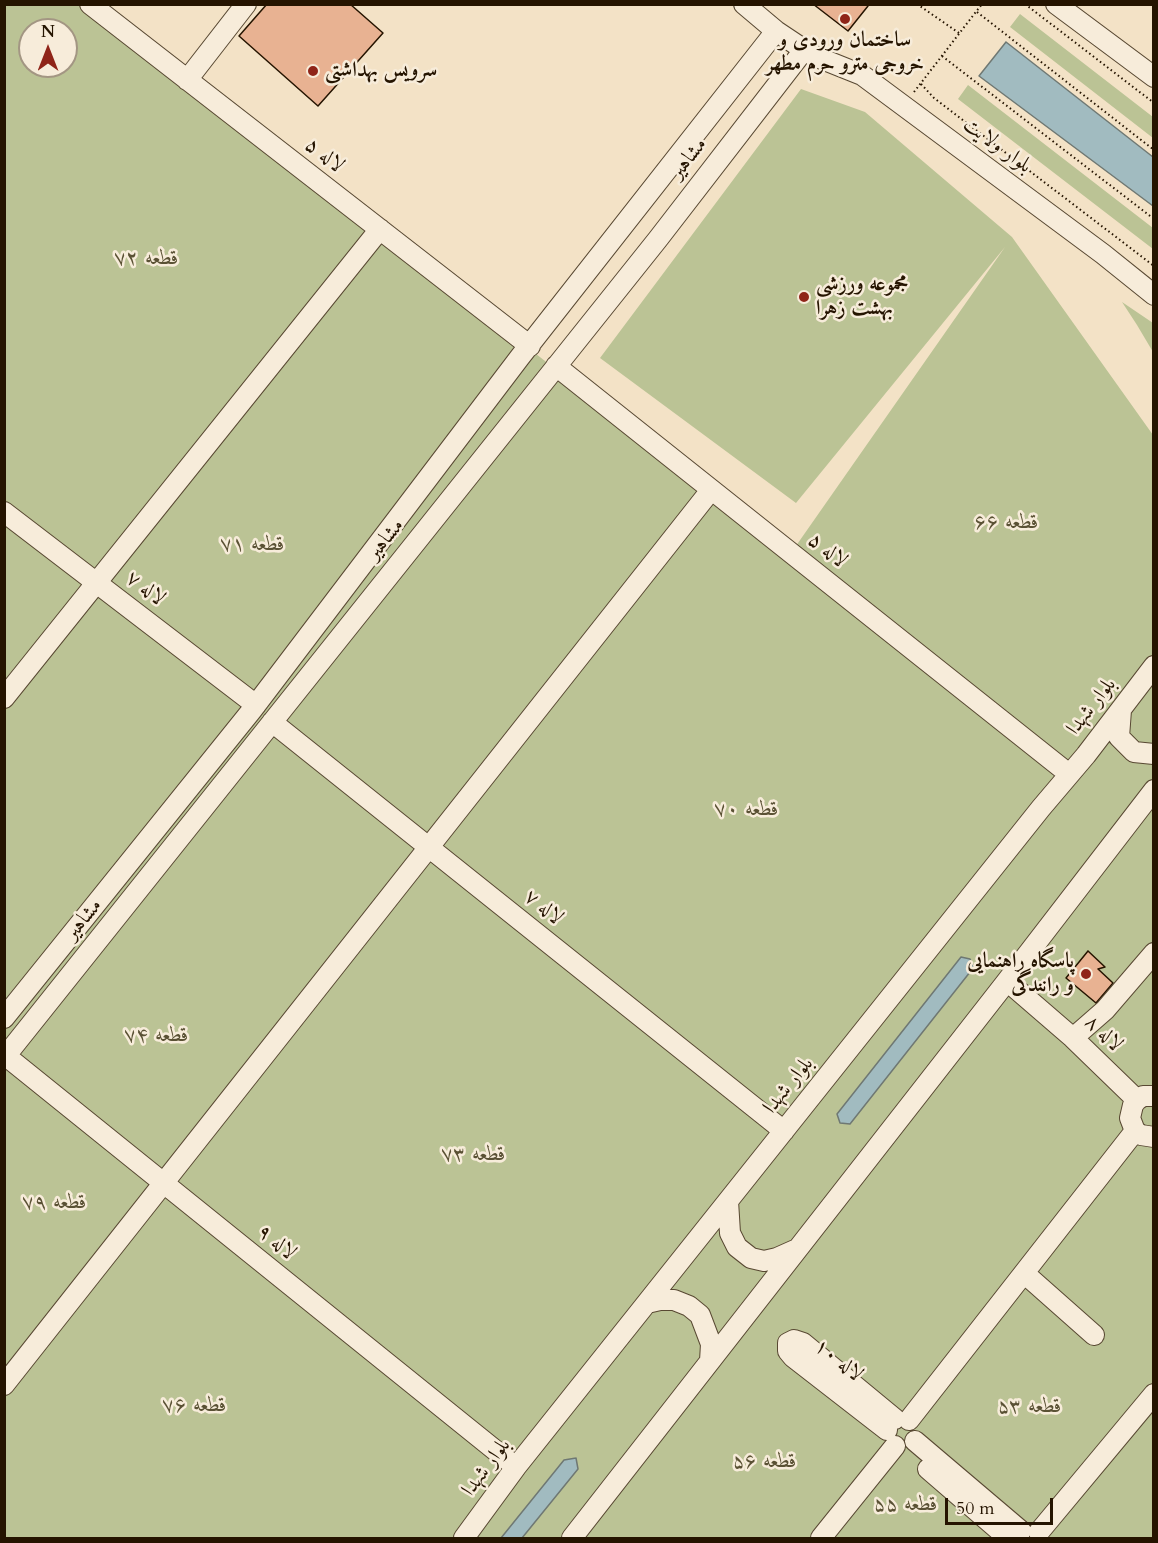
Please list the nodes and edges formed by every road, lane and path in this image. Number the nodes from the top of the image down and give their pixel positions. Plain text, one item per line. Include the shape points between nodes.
1 (90, 4) edge
2 (246, 4) edge
3 (744, 4) edge
4 (917, 4) edge
5 (982, 4) edge
6 (1025, 4) edge
7 (1056, 4) edge
8 (977, 12) junction
9 (776, 31) junction
10 (959, 33) junction
11 (804, 50) junction
12 (942, 56) junction
13 (1154, 77) edge
14 (187, 80) junction
15 (921, 84) junction
16 (1154, 104) edge
17 (903, 106) junction
18 (1154, 150) edge
19 (631, 218) junction
20 (1154, 219) edge
21 (380, 229) junction
22 (658, 239) junction
23 (1154, 266) edge
24 (1154, 295) edge
25 (530, 346) junction
26 (556, 366) junction
27 (711, 489) junction
28 (4, 512) edge
29 (98, 584) junction
30 (1154, 666) edge
31 (4, 698) edge
32 (256, 705) junction
33 (1121, 710) junction
34 (272, 722) junction
35 (1154, 754) edge
36 (1069, 774) junction
37 (1154, 790) edge
38 (429, 848) junction
39 (1154, 953) edge
40 (1007, 981) junction
41 (4, 1018) edge
42 (1073, 1038) junction
43 (5, 1057) edge
44 (1145, 1098) edge
45 (784, 1131) junction
46 (1144, 1134) edge
47 (164, 1183) junction
48 (728, 1201) junction
49 (798, 1249) junction
50 (1024, 1273) junction
51 (647, 1303) junction
52 (1094, 1335) dead end
53 (710, 1361) junction
54 (4, 1385) edge
55 (1154, 1394) edge
56 (901, 1434) junction
57 (516, 1467) junction
58 (1025, 1536) edge
59 (464, 1539) edge
60 (572, 1539) edge
61 (821, 1539) edge

1 - 14 street, لاله ۵
2 - 14 street
3 - 9 street, بلوار ولایت
4 - 10 path
5 - 8 path
6 - 16 path
7 - 13 street
8 - 10 path
8 - 18 path
9 - 11 street, بلوار ولایت
9 - 19 street, مشاهیر
10 - 12 path
11 - 17 street, بلوار ولایت via 862,75
11 - 22 street, مشاهیر
12 - 15 path
12 - 20 path
14 - 21 street, لاله ۵
15 - 17 path
15 - 23 path via 934,98
17 - 24 street, بلوار ولایت
19 - 22 street
19 - 25 street, مشاهیر
21 - 25 street, لاله ۵
21 - 29 street
22 - 26 street, مشاهیر
25 - 32 street, مشاهیر
26 - 27 street, لاله ۵
26 - 34 street, مشاهیر
27 - 36 street, لاله ۵
27 - 38 street
28 - 29 street, لاله ۷
29 - 31 street
29 - 32 street, لاله ۷
30 - 33 street, بلوار شهدا
32 - 41 street, مشاهیر
33 - 35 street via 1119,737 1134,752
33 - 36 street, بلوار شهدا
34 - 38 street, لاله ۷
34 - 43 street, مشاهیر
36 - 45 street, بلوار شهدا
37 - 40 street
38 - 45 street, لاله ۷
38 - 47 street
39 - 42 street via 1105,1010
40 - 42 street, لاله ۸
40 - 49 street
42 - 44 street, لاله ۸
43 - 47 street, لاله ۹
44 - 46 street via 1133,1105 1130,1118
45 - 48 street, بلوار شهدا
46 - 50 street
47 - 54 street
47 - 57 street, لاله ۹
48 - 49 street via 730,1233 737,1247 751,1258 764,1261
48 - 51 street, بلوار شهدا
49 - 53 street
50 - 52 street
50 - 56 street
51 - 53 street via 674,1300 700,1315 711,1344
51 - 57 street, بلوار شهدا
53 - 60 street
55 - 58 street
56 - 56 street, لاله ۱۰ via 803,1343 788,1343 793,1357
56 - 58 street, لاله ۱۰
56 - 61 street
57 - 59 street, بلوار شهدا

